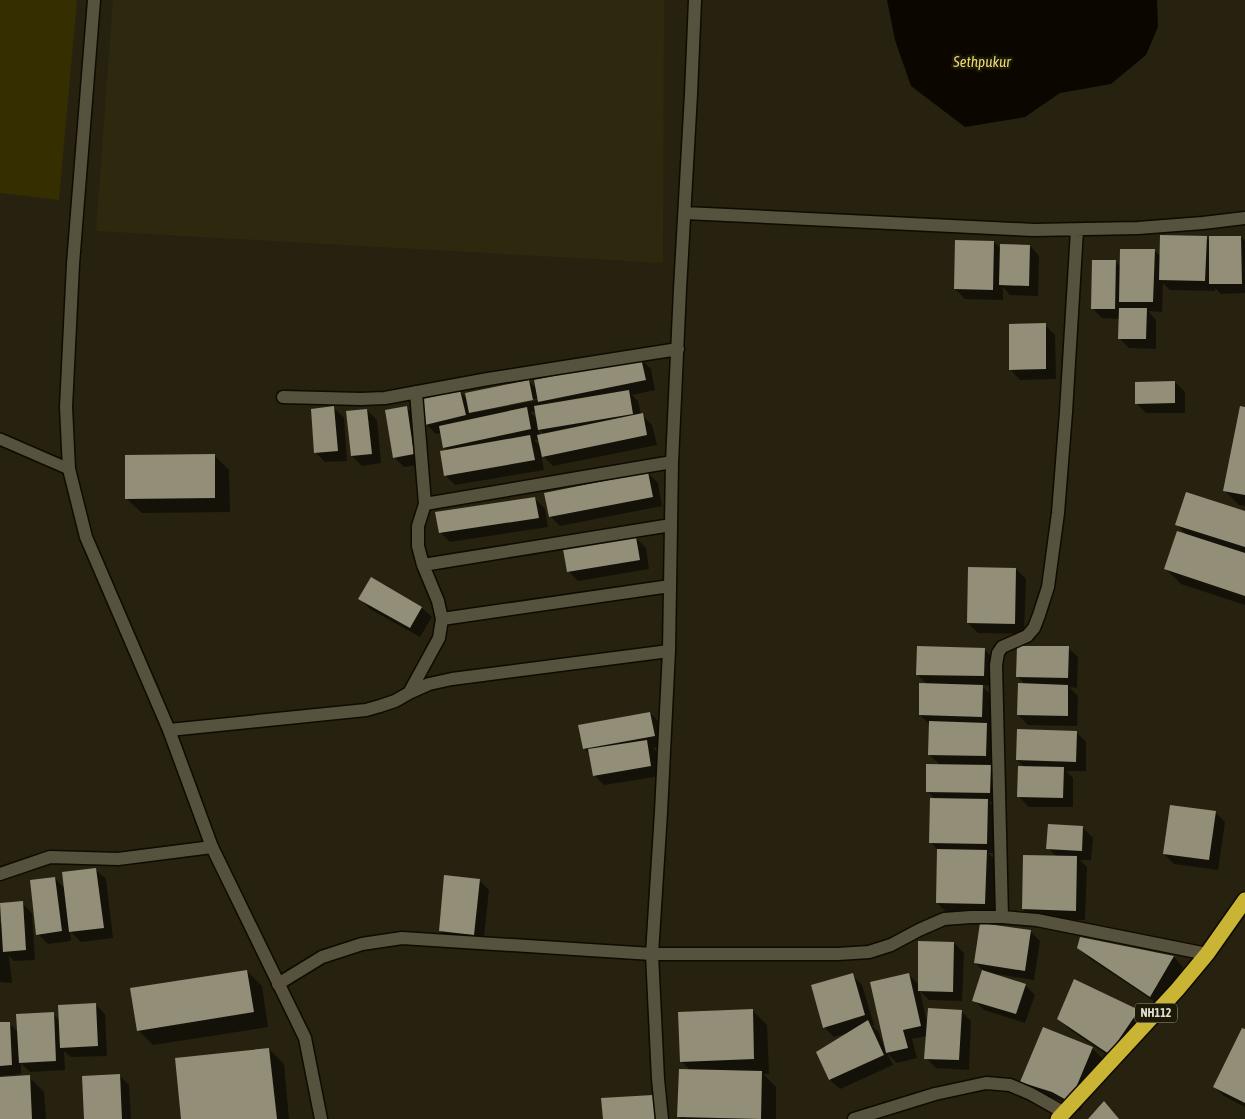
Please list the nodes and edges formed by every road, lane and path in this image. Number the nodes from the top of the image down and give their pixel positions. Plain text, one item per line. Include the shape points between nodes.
1 (94, 0) edge
2 (694, 0) edge
3 (685, 213) junction
4 (1245, 218) edge
5 (1077, 230) junction
6 (678, 349) junction
7 (416, 392) junction
8 (284, 397) dead end
9 (0, 439) edge
10 (672, 462) junction
11 (69, 468) junction
12 (425, 504) junction
13 (671, 525) junction
14 (423, 565) junction
15 (670, 586) junction
16 (442, 619) junction
17 (669, 651) junction
18 (409, 693) junction
19 (169, 730) junction
20 (212, 848) junction
21 (0, 874) edge
22 (1245, 900) edge
23 (1002, 918) junction
24 (652, 954) junction
25 (1207, 954) junction
26 (278, 984) junction
27 (1060, 1116) edge
28 (321, 1119) edge
29 (662, 1119) edge
30 (854, 1119) edge

1 - 11 street via 66,407
2 - 3 street
3 - 5 street
3 - 6 street
4 - 5 street
5 - 23 street via 1058,514 1048,587 1034,628 1027,636 1002,647 996,665
6 - 7 street
6 - 10 street
7 - 8 street via 361,399
7 - 12 street
9 - 11 lane
10 - 12 street
10 - 13 street
11 - 19 street via 86,536
12 - 14 street via 418,526 418,546
13 - 14 street
13 - 15 street
14 - 16 street
15 - 16 street
15 - 17 street
16 - 18 street via 439,638
17 - 18 street via 452,679
17 - 24 street
18 - 19 street via 366,710
19 - 20 street
20 - 21 street via 118,859 50,857
20 - 26 street
22 - 25 highway, NH112
23 - 24 street via 944,920 870,952
23 - 25 street via 1037,920
24 - 26 street via 402,938 362,944 322,958
24 - 29 street
25 - 27 highway, NH112
26 - 28 street via 305,1038
27 - 30 street via 1031,1094 1010,1085 986,1083 935,1094

